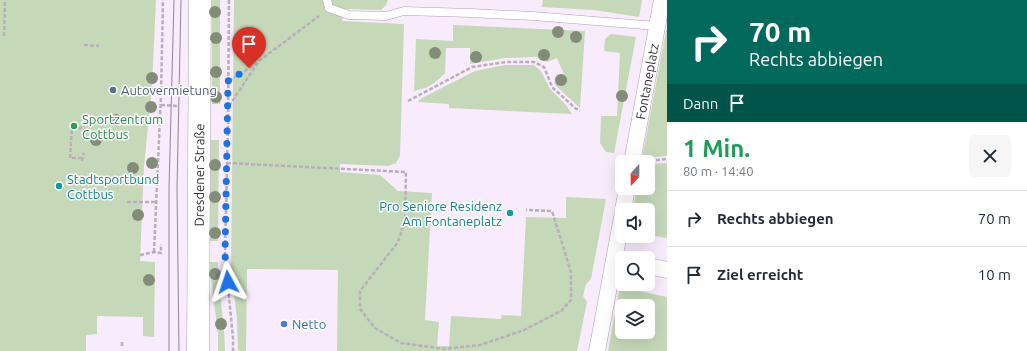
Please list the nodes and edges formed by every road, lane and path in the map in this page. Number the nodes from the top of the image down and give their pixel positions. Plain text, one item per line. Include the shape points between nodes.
1 (5, 0) edge
2 (163, 0) edge
3 (200, 0) edge
4 (229, 0) edge
5 (662, 0) edge
6 (328, 4) edge
7 (657, 26) junction
8 (4, 36) dead end
9 (84, 44) dead end
10 (99, 46) dead end
11 (259, 61) junction
12 (228, 81) junction
13 (408, 101) dead end
14 (161, 105) junction
15 (185, 106) dead end
16 (228, 106) junction
17 (580, 111) dead end
18 (224, 123) dead end
19 (228, 123) junction
20 (85, 128) dead end
21 (84, 152) dead end
22 (633, 155) edge
23 (227, 163) junction
24 (128, 202) dead end
25 (157, 202) junction
26 (526, 210) dead end
27 (161, 244) dead end
28 (154, 252) junction
29 (140, 255) dead end
30 (655, 267) edge
31 (667, 270) edge
32 (615, 273) edge
33 (122, 342) dead end
34 (122, 347) dead end
35 (198, 351) edge
36 (233, 351) edge
37 (597, 351) edge

1 - 8 path
2 - 14 path
3 - 35 main road, Dresdener Straße
4 - 12 path
5 - 7 street, Fontaneplatz
6 - 7 lane via 349,15 386,16 404,11 464,12
6 - 11 path
7 - 22 street, Fontaneplatz
9 - 10 path
11 - 12 path
11 - 16 path
12 - 16 path
13 - 17 path via 472,67 506,62 534,62 544,67 552,87
14 - 15 path
14 - 25 path
16 - 19 path
18 - 19 path
19 - 23 path
20 - 21 path via 72,128 70,158 82,160
23 - 26 path via 406,172 405,220 398,242 360,291 360,309 375,328 401,343 444,349 480,345 524,330 561,311 571,300 571,272 552,210
23 - 36 path via 225,255
24 - 25 path
25 - 28 path
27 - 28 path via 161,253
28 - 29 path
30 - 31 street
32 - 37 street
33 - 34 path

